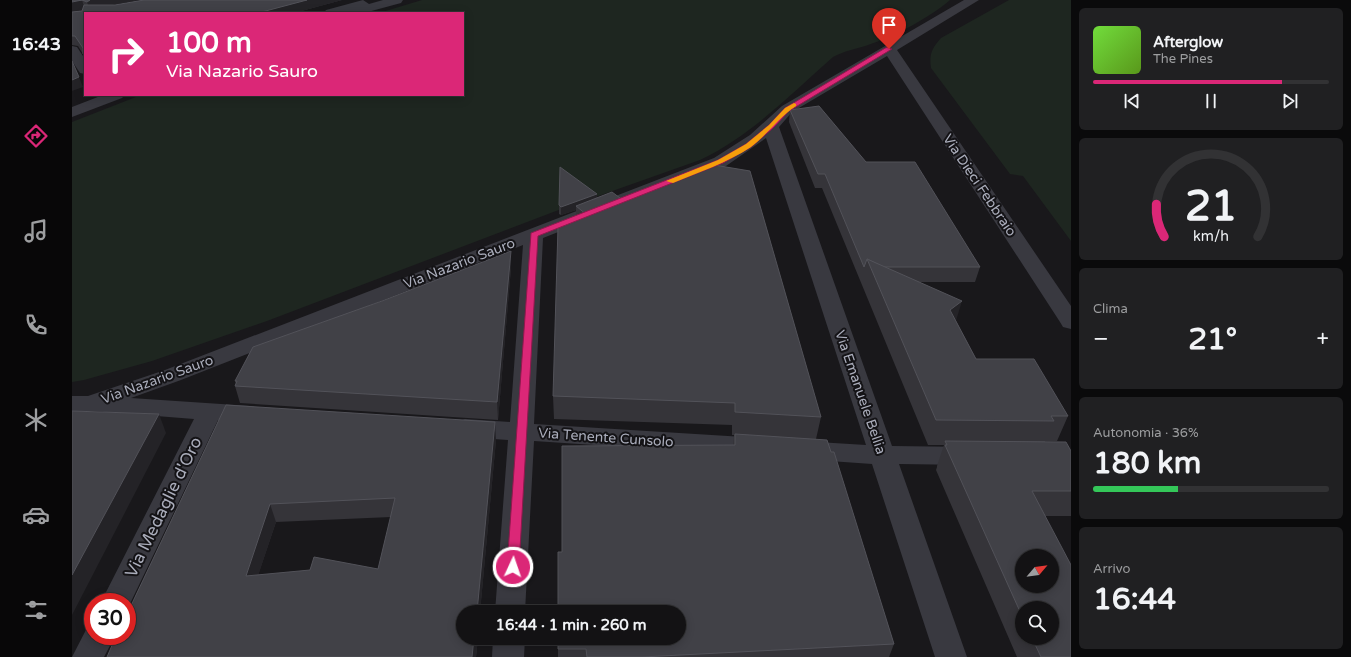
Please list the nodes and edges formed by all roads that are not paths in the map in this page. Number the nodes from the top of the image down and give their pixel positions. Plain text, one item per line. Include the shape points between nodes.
1 (324, 0) edge
2 (375, 0) edge
3 (397, 0) edge
4 (973, 0) edge
5 (339, 12) edge
6 (889, 49) junction
7 (72, 50) edge
8 (84, 68) edge
9 (84, 74) edge
10 (72, 76) edge
11 (85, 96) edge
12 (114, 96) edge
13 (72, 101) edge
14 (72, 112) edge
15 (771, 127) junction
16 (534, 234) junction
17 (1071, 322) edge
18 (80, 404) edge
19 (210, 412) junction
20 (272, 416) edge
21 (443, 427) edge
22 (521, 432) junction
23 (883, 455) junction
24 (992, 456) edge
25 (120, 593) edge
26 (510, 605) edge
27 (94, 645) edge
28 (509, 645) edge
29 (88, 657) edge
30 (508, 657) edge
31 (951, 657) edge

1 - 5 street
2 - 5 street
3 - 5 street
4 - 6 street, Via Nazario Sauro
6 - 15 street, Via Nazario Sauro via 787,109
6 - 17 street, Via Dieci Febbraio
7 - 8 street
9 - 10 street
11 - 13 street
12 - 14 street
15 - 16 street, Via Nazario Sauro via 748,146 720,162
15 - 23 street, Via Emanuele Bellia
16 - 18 street, Via Nazario Sauro via 173,375
16 - 22 street
18 - 19 street
19 - 20 street
19 - 25 street, Via Medaglie d'Oro
21 - 22 street, Via Tenente Cunsolo
22 - 23 street, Via Tenente Cunsolo
22 - 26 street
23 - 24 street, Via Tenente Cunsolo
23 - 31 street, Via Emanuele Bellia
27 - 29 street
28 - 30 street

